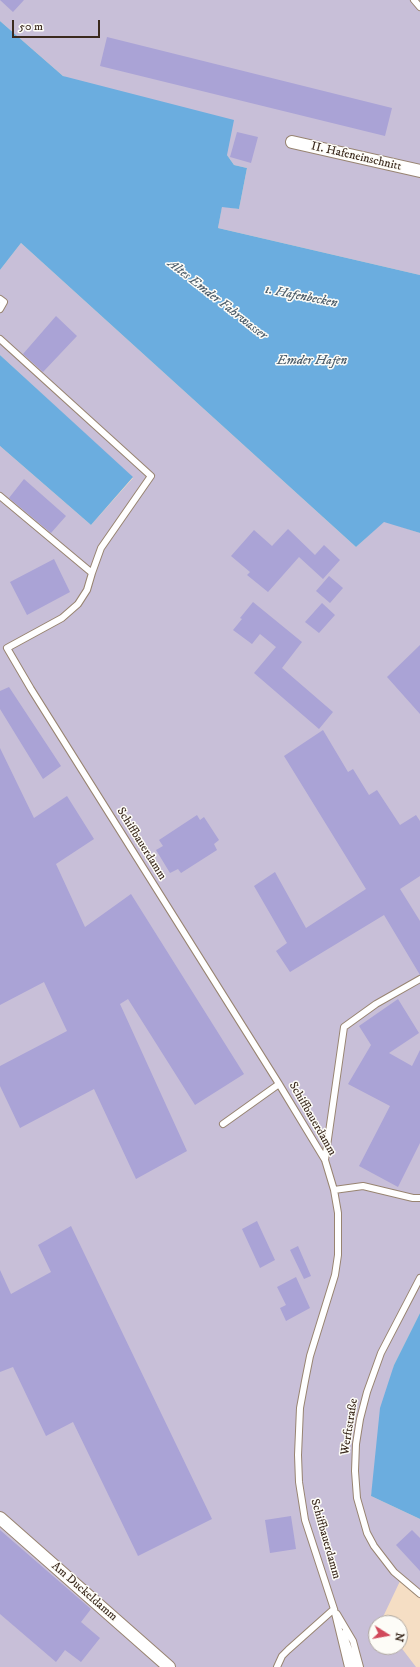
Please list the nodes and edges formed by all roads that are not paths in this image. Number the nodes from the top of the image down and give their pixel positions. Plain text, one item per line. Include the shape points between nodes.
1 (414, 0) edge
2 (420, 6) edge
3 (292, 142) dead end
4 (420, 171) edge
5 (0, 299) edge
6 (0, 309) edge
7 (0, 339) edge
8 (0, 496) edge
9 (92, 573) junction
10 (7, 648) junction
11 (0, 651) edge
12 (420, 979) edge
13 (279, 1084) junction
14 (223, 1124) dead end
15 (325, 1160) junction
16 (334, 1190) junction
17 (420, 1198) edge
18 (420, 1278) edge
19 (0, 1518) edge
20 (420, 1594) edge
21 (334, 1609) junction
22 (169, 1667) edge
23 (278, 1667) edge
24 (348, 1667) edge
25 (354, 1667) edge
26 (360, 1667) edge

1 - 2 lane
3 - 4 street, II. Hafeneinschnitt
5 - 6 lane via 4,302
7 - 9 lane via 151,476 101,548
8 - 9 lane
9 - 10 lane via 87,590 73,609 62,618
10 - 11 lane
10 - 13 lane, Schiffbauerdamm
12 - 15 lane via 376,1004 344,1027
13 - 14 lane
13 - 15 lane, Schiffbauerdamm
15 - 16 lane, Schiffbauerdamm
16 - 17 lane via 363,1186
16 - 21 lane, Schiffbauerdamm via 338,1213 338,1255 305,1381 300,1408 298,1455 305,1520
18 - 20 lane, Werftstraße via 381,1353 367,1392 356,1444 355,1471 357,1498 367,1534 394,1572
19 - 22 street, Am Duckeldamm
21 - 23 lane via 282,1656
21 - 24 lane, Schiffbauerdamm
21 - 25 lane
21 - 26 lane via 353,1641

